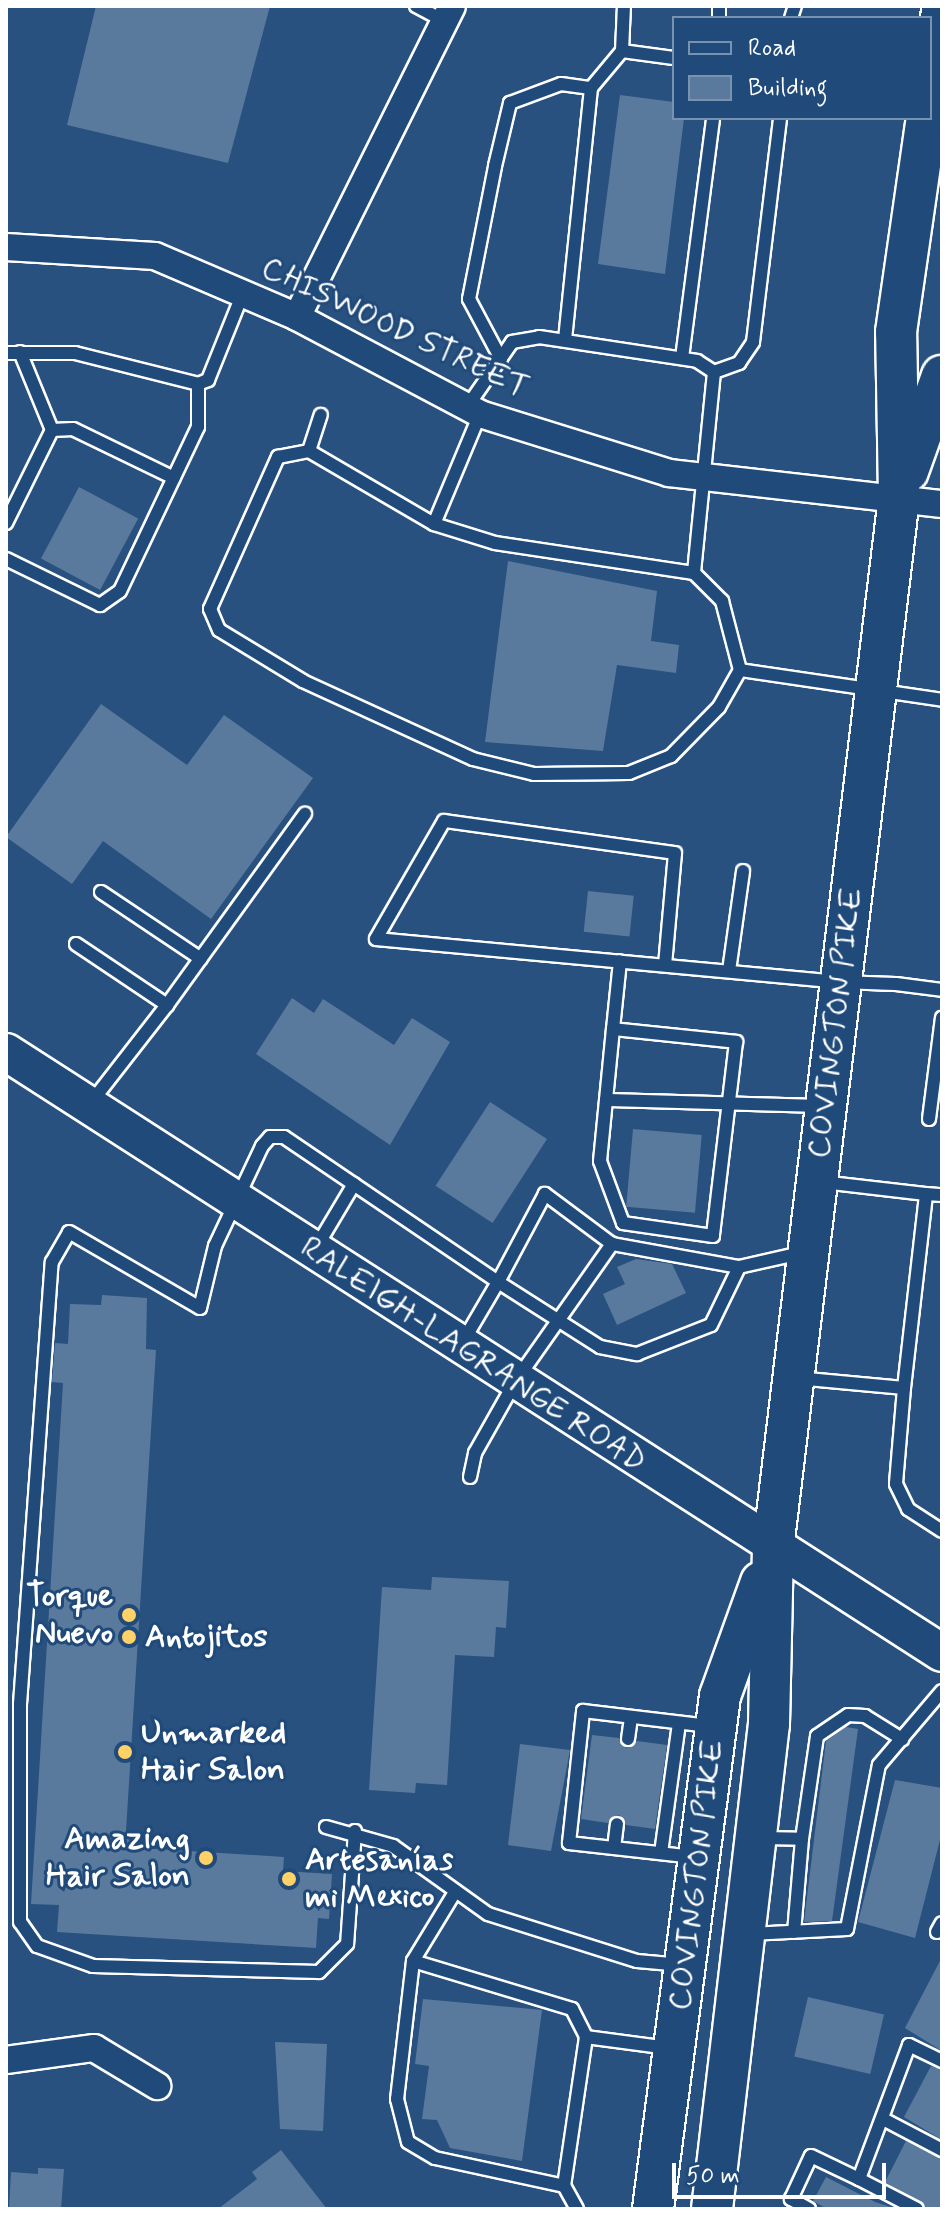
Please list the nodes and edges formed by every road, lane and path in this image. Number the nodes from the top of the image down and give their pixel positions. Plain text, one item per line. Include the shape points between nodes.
1 (416, 6) edge
2 (624, 6) edge
3 (942, 11) edge
4 (448, 13) edge
5 (622, 51) junction
6 (672, 58) edge
7 (932, 82) edge
8 (591, 88) junction
9 (713, 120) edge
10 (780, 120) edge
11 (927, 120) edge
12 (6, 247) edge
13 (243, 293) junction
14 (297, 317) junction
15 (565, 340) junction
16 (13, 353) edge
17 (682, 358) junction
18 (501, 359) junction
19 (714, 372) junction
20 (942, 376) edge
21 (198, 384) junction
22 (474, 411) junction
23 (321, 415) dead end
24 (52, 430) junction
25 (309, 451) junction
26 (702, 476) junction
27 (174, 478) junction
28 (899, 497) junction
29 (942, 504) edge
30 (6, 523) edge
31 (434, 524) junction
32 (6, 559) edge
33 (694, 573) junction
34 (740, 670) junction
35 (876, 691) junction
36 (942, 700) edge
37 (305, 814) dead end
38 (743, 871) dead end
39 (101, 892) dead end
40 (76, 944) dead end
41 (201, 959) junction
42 (620, 961) junction
43 (665, 965) junction
44 (729, 971) junction
45 (841, 982) junction
46 (942, 990) edge
47 (167, 1005) junction
48 (942, 1018) edge
49 (613, 1029) junction
50 (6, 1052) edge
51 (606, 1100) junction
52 (88, 1106) junction
53 (826, 1106) junction
54 (734, 1108) junction
55 (929, 1119) dead end
56 (817, 1182) junction
57 (354, 1184) junction
58 (926, 1194) junction
59 (942, 1195) edge
60 (236, 1201) junction
61 (612, 1244) junction
62 (314, 1252) junction
63 (808, 1253) junction
64 (739, 1267) junction
65 (498, 1282) junction
66 (554, 1317) junction
67 (460, 1346) junction
68 (794, 1377) junction
69 (515, 1382) junction
70 (904, 1388) junction
71 (470, 1477) dead end
72 (942, 1531) edge
73 (773, 1548) junction
74 (942, 1653) edge
75 (942, 1691) edge
76 (631, 1717) junction
77 (697, 1725) junction
78 (628, 1739) dead end
79 (902, 1739) junction
80 (617, 1824) dead end
81 (326, 1827) dead end
82 (355, 1831) junction
83 (756, 1838) junction
84 (802, 1839) junction
85 (614, 1848) junction
86 (680, 1855) junction
87 (455, 1892) junction
88 (794, 1932) junction
89 (744, 1934) junction
90 (413, 1961) junction
91 (685, 1965) junction
92 (586, 2037) junction
93 (674, 2049) junction
94 (6, 2060) edge
95 (942, 2061) edge
96 (157, 2086) dead end
97 (883, 2119) junction
98 (942, 2150) edge
99 (859, 2179) junction
100 (564, 2186) junction
101 (577, 2209) edge
102 (653, 2209) edge
103 (712, 2209) edge
104 (809, 2209) edge
105 (917, 2209) edge

1 - 4 lane
2 - 5 lane
3 - 7 main road
4 - 14 street
5 - 6 lane
5 - 8 lane
8 - 15 lane
8 - 18 lane via 561,84 510,103 469,299
9 - 17 lane
10 - 19 lane via 753,342 739,363
11 - 28 main road, COVINGTON PIKE via 896,332
12 - 13 street, CHISWOOD STREET via 155,256
13 - 14 street, CHISWOOD STREET
13 - 21 lane via 208,380
14 - 22 street, CHISWOOD STREET
15 - 17 lane
15 - 18 lane via 512,342
16 - 21 lane via 75,353
16 - 24 lane
17 - 19 lane
18 - 22 lane
19 - 26 lane
20 - 28 main road, COVINGTON PIKE
21 - 27 lane via 198,427
22 - 26 street, CHISWOOD STREET via 669,473
22 - 31 lane
23 - 25 lane
24 - 27 lane via 73,429
24 - 30 lane
25 - 31 lane
25 - 34 lane via 278,457 210,609 219,630 303,681 473,759 534,774 629,773 671,756 719,707
26 - 28 street, CHISWOOD STREET
26 - 33 lane
27 - 32 lane via 120,591 100,605
28 - 29 street, CHISWOOD STREET
28 - 35 main road, COVINGTON PIKE
31 - 33 lane via 495,543
33 - 34 lane via 722,601
34 - 35 lane
35 - 36 lane
35 - 45 main road, COVINGTON PIKE
37 - 41 lane
38 - 44 lane
39 - 41 lane
40 - 47 lane
41 - 47 lane
42 - 43 lane
42 - 43 lane via 376,939 444,821 675,853
42 - 49 lane
43 - 44 lane
44 - 45 lane
45 - 46 lane
45 - 53 main road, COVINGTON PIKE
47 - 52 lane
48 - 55 lane
49 - 51 lane
49 - 54 lane via 736,1042
50 - 52 main road, RALEIGH-LAGRANGE ROAD
51 - 54 lane
51 - 54 lane via 600,1161 623,1223 713,1236
52 - 60 main road, RALEIGH-LAGRANGE ROAD
53 - 54 lane
53 - 56 main road, COVINGTON PIKE
56 - 58 lane
56 - 63 main road, COVINGTON PIKE
57 - 60 lane via 284,1137 270,1137
57 - 62 lane
57 - 65 lane
58 - 59 lane
58 - 70 lane
60 - 62 main road, RALEIGH-LAGRANGE ROAD
60 - 82 lane via 200,1308 69,1232 52,1262 20,1704 20,1922 37,1946 93,1966 319,1972 347,1944
61 - 64 lane
61 - 65 lane via 545,1194
61 - 66 lane
62 - 67 main road, RALEIGH-LAGRANGE ROAD
63 - 64 lane
63 - 68 main road, COVINGTON PIKE
64 - 66 lane via 711,1325 652,1352 600,1347
65 - 66 lane
65 - 67 lane
66 - 69 lane
67 - 69 main road, RALEIGH-LAGRANGE ROAD
68 - 70 lane
68 - 73 main road, COVINGTON PIKE
69 - 71 lane via 475,1453
69 - 73 main road, RALEIGH-LAGRANGE ROAD
70 - 72 lane via 896,1484 908,1509
73 - 74 main road, RALEIGH-LAGRANGE ROAD
73 - 77 main road, COVINGTON PIKE via 720,1696
73 - 83 main road, COVINGTON PIKE via 769,1724
75 - 79 lane
76 - 77 lane
76 - 78 lane
76 - 85 lane via 583,1711 569,1843
77 - 86 main road, COVINGTON PIKE
79 - 84 lane via 865,1716 848,1715 817,1736
79 - 88 lane via 879,1765 847,1929
80 - 85 lane
81 - 82 lane
82 - 87 lane via 393,1846
83 - 84 lane
83 - 89 main road, COVINGTON PIKE
84 - 88 lane
85 - 86 lane
86 - 91 main road, COVINGTON PIKE
87 - 90 lane
87 - 91 lane via 488,1914 637,1961
88 - 89 lane
89 - 103 main road, COVINGTON PIKE
90 - 92 lane via 572,2009
90 - 100 lane via 397,2099 408,2142 435,2158
91 - 93 main road, COVINGTON PIKE
92 - 93 lane
92 - 100 lane
93 - 102 main road, COVINGTON PIKE
94 - 96 street via 94,2048
95 - 97 lane via 909,2045
97 - 98 lane
97 - 99 lane
99 - 104 lane via 811,2156 791,2199
99 - 105 lane
100 - 101 lane

